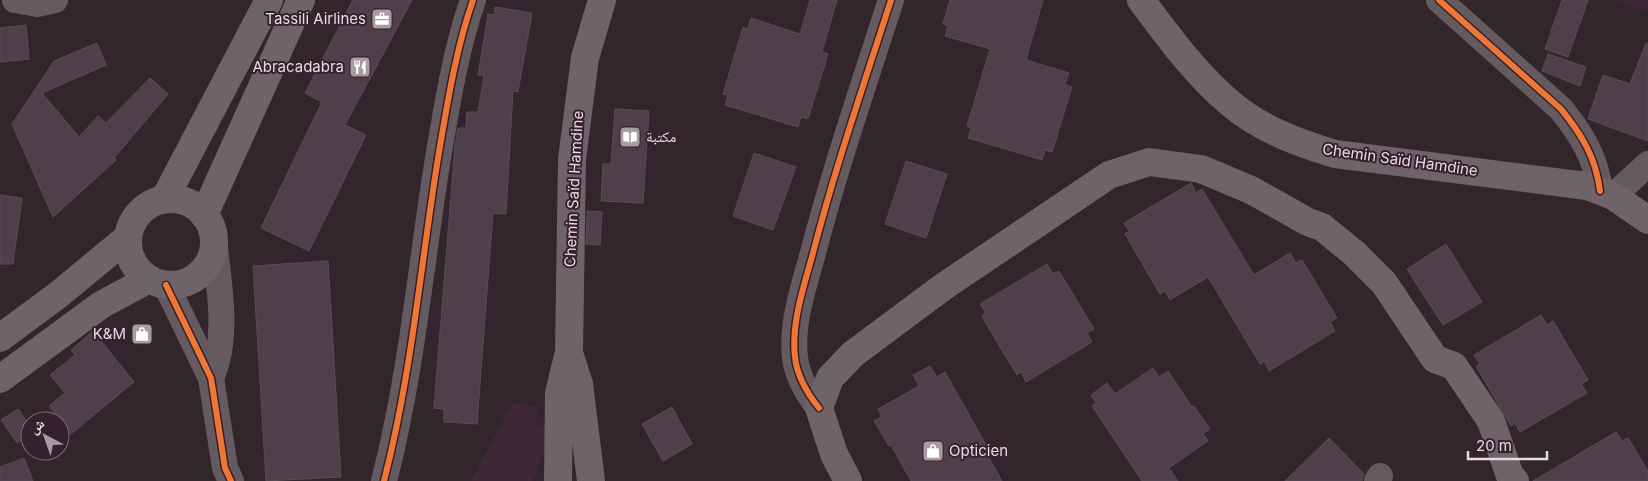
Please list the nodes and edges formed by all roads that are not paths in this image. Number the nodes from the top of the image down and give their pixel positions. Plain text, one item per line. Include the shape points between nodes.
1 (15, 0) edge
2 (56, 0) edge
3 (269, 0) edge
4 (301, 0) edge
5 (473, 0) edge
6 (602, 0) edge
7 (891, 0) edge
8 (1141, 0) edge
9 (1439, 0) edge
10 (1648, 164) edge
11 (1606, 194) junction
12 (165, 198) junction
13 (1648, 220) edge
14 (209, 226) junction
15 (127, 238) junction
16 (157, 282) junction
17 (0, 338) edge
18 (569, 352) junction
19 (211, 378) junction
20 (0, 379) edge
21 (819, 408) junction
22 (555, 477) edge
23 (231, 481) edge
24 (384, 481) edge
25 (591, 481) edge
26 (848, 481) edge
27 (1515, 481) edge

1 - 2 street via 37,4
3 - 12 main road
4 - 14 main road
5 - 24 street via 451,81 401,415
6 - 18 main road, Chemin Saïd Hamdine via 585,58 572,159
7 - 21 street via 824,211 795,331 795,358 802,382
8 - 11 main road, Chemin Saïd Hamdine via 1196,70 1231,104 1257,122 1301,144 1334,154 1586,186
9 - 11 street via 1561,109 1592,154
10 - 11 street
11 - 13 main road, Chemin Saïd Hamdine
12 - 14 main road via 186,200 199,208
12 - 15 main road via 139,212 131,223
14 - 16 main road via 209,262 200,274 181,284
14 - 19 street via 221,330
15 - 16 main road via 128,253 134,265
15 - 17 main road
16 - 19 street
16 - 20 main road via 101,304
18 - 22 main road via 559,393
18 - 25 main road via 579,384
19 - 23 street via 225,468
21 - 26 main road via 834,454
21 - 27 main road via 830,378 853,354 943,287 1093,185 1109,175 1149,162 1179,165 1201,169 1251,190 1322,227 1354,253 1384,283 1435,359 1454,366 1491,421 1510,476

